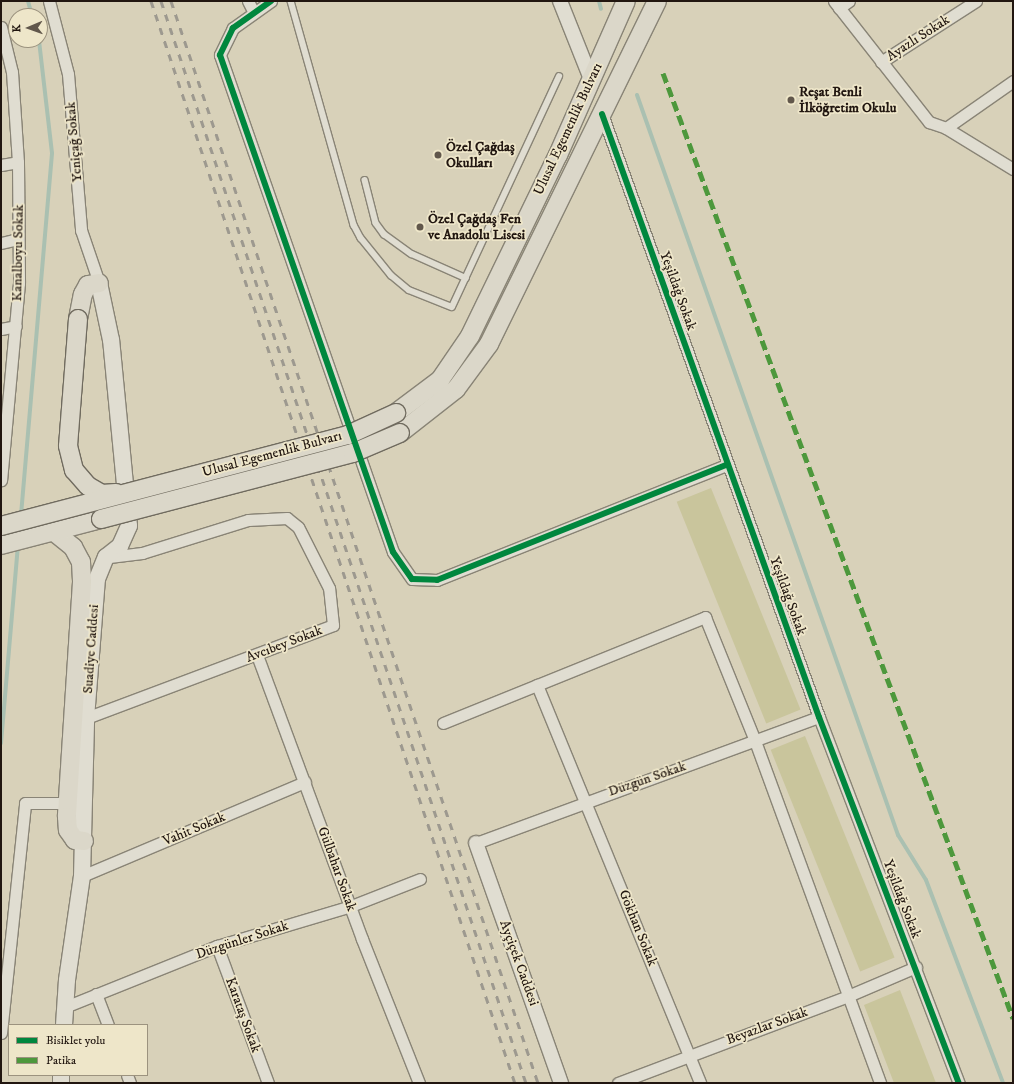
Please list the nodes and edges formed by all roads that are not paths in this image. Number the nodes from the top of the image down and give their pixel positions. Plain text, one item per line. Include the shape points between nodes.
1 (49, 1) edge
2 (248, 1) edge
3 (271, 1) edge
4 (291, 1) edge
5 (560, 1) edge
6 (626, 1) edge
7 (657, 1) edge
8 (849, 1) edge
9 (976, 1) edge
10 (837, 4) edge
11 (254, 13) junction
12 (1, 27) edge
13 (881, 62) junction
14 (12, 72) junction
15 (1, 75) edge
16 (558, 77) dead end
17 (591, 79) junction
18 (1013, 81) edge
19 (602, 114) junction
20 (946, 128) junction
21 (18, 162) junction
22 (1, 166) edge
23 (1013, 169) edge
24 (365, 180) dead end
25 (18, 239) junction
26 (1, 243) edge
27 (466, 278) junction
28 (99, 283) junction
29 (16, 326) junction
30 (1, 329) edge
31 (4, 408) edge
32 (728, 464) junction
33 (1, 480) edge
34 (129, 492) junction
35 (1, 526) edge
36 (53, 531) junction
37 (1, 545) edge
38 (106, 557) junction
39 (257, 655) junction
40 (537, 685) junction
41 (819, 717) junction
42 (86, 718) junction
43 (443, 723) dead end
44 (755, 741) junction
45 (305, 782) junction
46 (585, 801) junction
47 (68, 804) junction
48 (84, 841) junction
49 (476, 843) joint
50 (82, 876) junction
51 (420, 878) dead end
52 (351, 906) junction
53 (217, 946) junction
54 (916, 967) junction
55 (96, 994) junction
56 (848, 996) junction
57 (65, 1007) junction
58 (64, 1024) edge
59 (108, 1024) edge
60 (1, 1033) edge
61 (690, 1055) junction
62 (268, 1083) edge
63 (419, 1083) edge
64 (561, 1083) edge
65 (618, 1083) edge
66 (700, 1083) edge
67 (880, 1083) edge
68 (959, 1083) edge

1 - 28 street, Yeniçağ Sokak via 68,74 81,230
2 - 11 street
3 - 11 street
4 - 27 lane via 354,225 361,238 391,275 409,290 452,307
5 - 17 street
6 - 17 main road, Ulusal Egemenlik Bulvarı
7 - 19 main road, Ulusal Egemenlik Bulvarı
8 - 10 street
9 - 13 street, Ayazlı Sokak
10 - 13 street
11 - 32 street via 233,28 220,55 393,552 412,579 437,580
12 - 14 street, Kanalboyu Sokak
13 - 20 street via 925,118
14 - 15 street
14 - 21 street, Kanalboyu Sokak
16 - 27 lane
17 - 34 main road, Ulusal Egemenlik Bulvarı, bridge via 558,155 470,336 440,380 396,413 348,435
18 - 20 street
19 - 32 street, Yeşildağ Sokak
19 - 36 main road, Ulusal Egemenlik Bulvarı, bridge via 489,344 456,389 400,433 353,452
20 - 23 street
21 - 22 street
21 - 25 street, Kanalboyu Sokak
24 - 27 lane via 376,222 384,234 412,254
25 - 26 street
25 - 29 street, Kanalboyu Sokak
28 - 34 main road, bridge via 88,286 83,294 78,319 68,446 74,470 88,486 102,494
28 - 38 main road, Suadiye Caddesi via 111,340 129,526 120,546
29 - 30 street
29 - 31 street, Kanalboyu Sokak
31 - 33 street, Kanalboyu Sokak
32 - 41 street, Yeşildağ Sokak
34 - 35 main road, bridge
36 - 37 main road, Ulusal Egemenlik Bulvarı
36 - 47 main road via 73,547 81,562 82,582
38 - 39 street, Avcıbey Sokak via 142,553 248,520 287,518 298,527 329,588 333,625
38 - 42 main road, Suadiye Caddesi via 97,579
39 - 42 street, Avcıbey Sokak
39 - 45 street, Gülbahar Sokak
40 - 43 street
40 - 44 street via 705,617
40 - 46 street, Gökhan Sokak
41 - 44 street, Düzgün Sokak
41 - 54 street, Yeşildağ Sokak
42 - 48 main road, Suadiye Caddesi
44 - 46 street, Düzgün Sokak
44 - 56 street
45 - 50 street, Vahit Sokak
45 - 52 street, Gülbahar Sokak
46 - 49 street, Düzgün Sokak
46 - 61 street, Gökhan Sokak
47 - 48 main road via 68,830 75,840
47 - 60 street via 25,803
48 - 50 main road, Suadiye Caddesi
49 - 64 street, Ayçiçek Caddesi
50 - 57 main road, Suadiye Caddesi
51 - 52 street, Düzgünler Sokak
52 - 53 street, Düzgünler Sokak
52 - 63 street, Gülbahar Sokak
53 - 55 street, Düzgünler Sokak
53 - 62 street, Karataş Sokak
54 - 56 street, Beyazlar Sokak
54 - 68 street, Yeşildağ Sokak
55 - 57 street, Düzgünler Sokak
55 - 59 street
56 - 61 street, Beyazlar Sokak
56 - 67 street
57 - 58 main road, Suadiye Caddesi
61 - 65 street, Beyazlar Sokak
61 - 66 street, Gökhan Sokak

